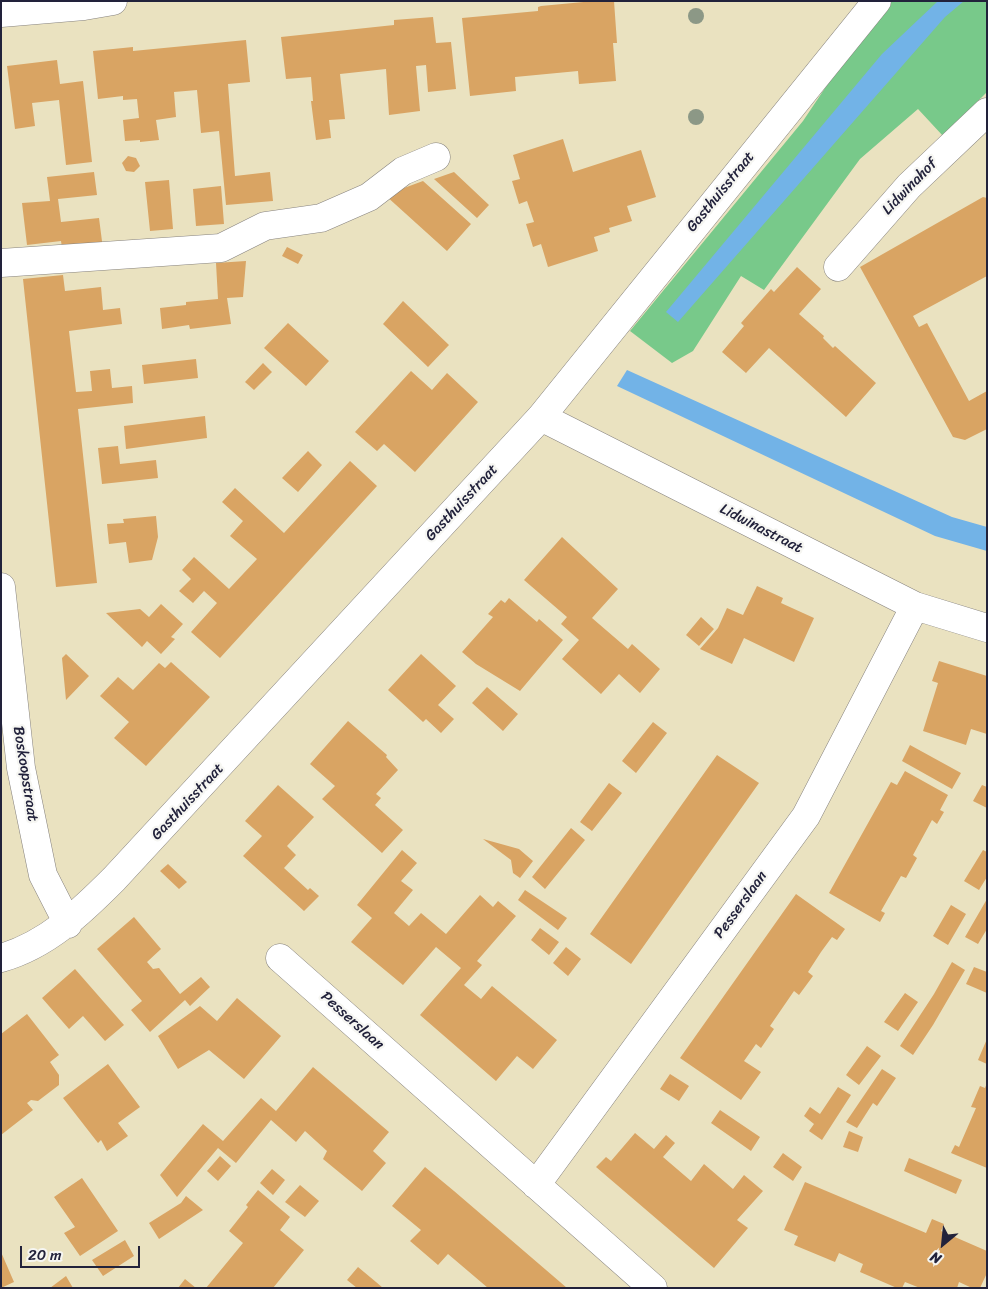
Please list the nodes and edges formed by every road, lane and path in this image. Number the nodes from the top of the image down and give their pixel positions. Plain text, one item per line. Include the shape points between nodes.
1 (113, 1) edge
2 (877, 1) edge
3 (1, 13) edge
4 (987, 112) edge
5 (436, 157) dead end
6 (1, 263) edge
7 (838, 266) dead end
8 (541, 417) junction
9 (1, 587) edge
10 (916, 606) junction
11 (987, 628) edge
12 (11, 769) edge
13 (68, 924) junction
14 (1, 958) edge
15 (280, 958) dead end
16 (536, 1185) junction
17 (653, 1288) edge

1 - 3 street
2 - 8 street, Gasthuisstraat
4 - 7 street, Lidwinahof via 909,186
5 - 6 street via 403,172 369,197 321,218 265,226 221,248
8 - 10 street, Lidwinastraat
8 - 13 street, Gasthuisstraat via 154,839
9 - 12 street, Boskoopstraat
10 - 11 street, Lidwinastraat
10 - 16 street, Pesserslaan via 806,816
12 - 13 street, Boskoopstraat via 43,875
13 - 14 street, Gasthuisstraat via 15,954
15 - 16 street, Pesserslaan
16 - 17 street, Pesserslaan

